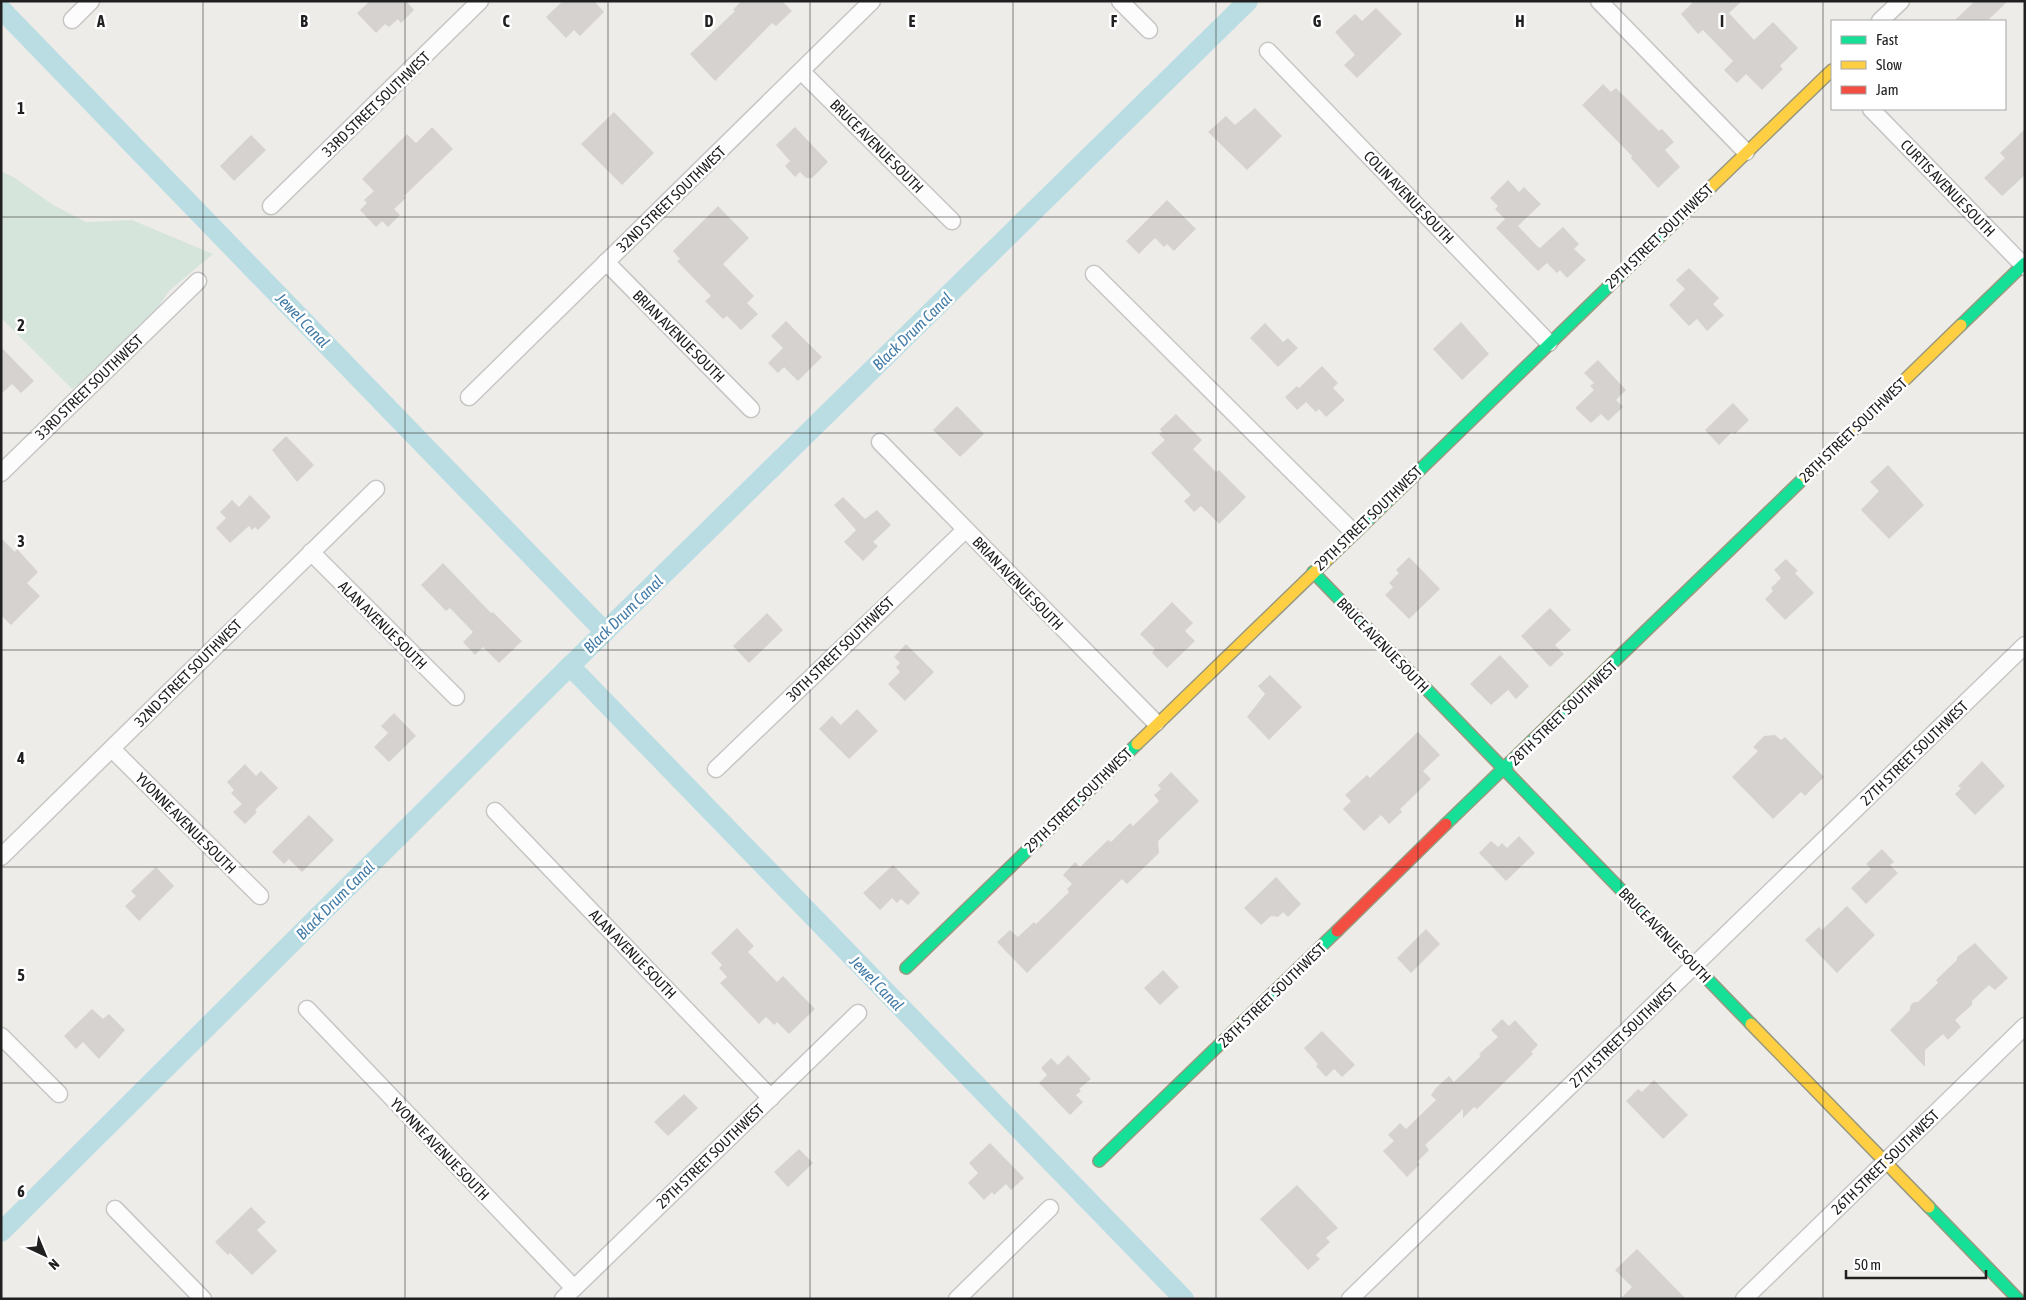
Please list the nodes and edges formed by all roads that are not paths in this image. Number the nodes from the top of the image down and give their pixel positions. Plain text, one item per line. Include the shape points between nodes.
1 (91, 1) edge
2 (480, 1) edge
3 (872, 1) edge
4 (1120, 1) edge
5 (1599, 1) edge
6 (1901, 1) edge
7 (72, 20) dead end
8 (1881, 20) edge
9 (1149, 30) dead end
10 (1268, 51) dead end
11 (801, 71) junction
12 (1831, 71) edge
13 (1871, 110) edge
14 (1746, 152) junction
15 (271, 206) dead end
16 (952, 221) dead end
17 (606, 262) junction
18 (2024, 265) edge
19 (1094, 274) dead end
20 (198, 280) dead end
21 (1549, 343) junction
22 (469, 397) dead end
23 (751, 409) dead end
24 (880, 442) dead end
25 (1, 473) edge
26 (376, 489) dead end
27 (965, 530) junction
28 (1353, 532) junction
29 (311, 552) junction
30 (1313, 572) junction
31 (2025, 645) edge
32 (456, 697) dead end
33 (1156, 723) junction
34 (112, 749) junction
35 (716, 769) dead end
36 (1504, 770) junction
37 (495, 811) dead end
38 (1, 858) edge
39 (260, 896) dead end
40 (1695, 966) junction
41 (906, 968) dead end
42 (307, 1010) dead end
43 (858, 1013) dead end
44 (2025, 1026) edge
45 (1, 1036) edge
46 (59, 1094) dead end
47 (771, 1098) junction
48 (1099, 1162) dead end
49 (1885, 1162) junction
50 (1050, 1208) dead end
51 (116, 1209) dead end
52 (569, 1293) edge
53 (203, 1299) edge
54 (957, 1299) edge
55 (1350, 1299) edge
56 (1744, 1299) edge
57 (2018, 1299) edge

1 - 7 street
2 - 15 street, 33RD STREET SOUTHWEST
3 - 11 street, 32ND STREET SOUTHWEST
4 - 9 street
5 - 14 street
6 - 8 street
10 - 21 street, COLIN AVENUE SOUTH
11 - 16 street, BRUCE AVENUE SOUTH
11 - 17 street, 32ND STREET SOUTHWEST
12 - 14 street, 29TH STREET SOUTHWEST
13 - 18 street, CURTIS AVENUE SOUTH
14 - 21 street, 29TH STREET SOUTHWEST
17 - 22 street, 32ND STREET SOUTHWEST
17 - 23 street, BRIAN AVENUE SOUTH
18 - 36 street, 28TH STREET SOUTHWEST
19 - 28 street
20 - 25 street, 33RD STREET SOUTHWEST
21 - 28 street, 29TH STREET SOUTHWEST
24 - 27 street, BRIAN AVENUE SOUTH
26 - 29 street, 32ND STREET SOUTHWEST
27 - 33 street, BRIAN AVENUE SOUTH
27 - 35 street, 30TH STREET SOUTHWEST
28 - 30 street, 29TH STREET SOUTHWEST
29 - 32 street, ALAN AVENUE SOUTH
29 - 34 street, 32ND STREET SOUTHWEST
30 - 33 street, 29TH STREET SOUTHWEST
30 - 36 street, BRUCE AVENUE SOUTH
31 - 40 street, 27TH STREET SOUTHWEST
33 - 41 street, 29TH STREET SOUTHWEST
34 - 38 street, 32ND STREET SOUTHWEST
34 - 39 street, YVONNE AVENUE SOUTH
36 - 40 street, BRUCE AVENUE SOUTH
36 - 48 street, 28TH STREET SOUTHWEST
37 - 47 street, ALAN AVENUE SOUTH
40 - 49 street, BRUCE AVENUE SOUTH
40 - 55 street, 27TH STREET SOUTHWEST
42 - 52 street, YVONNE AVENUE SOUTH
43 - 47 street, 29TH STREET SOUTHWEST
44 - 49 street, 26TH STREET SOUTHWEST
45 - 46 street
47 - 52 street, 29TH STREET SOUTHWEST
49 - 56 street, 26TH STREET SOUTHWEST
49 - 57 street, BRUCE AVENUE SOUTH
50 - 54 street
51 - 53 street

